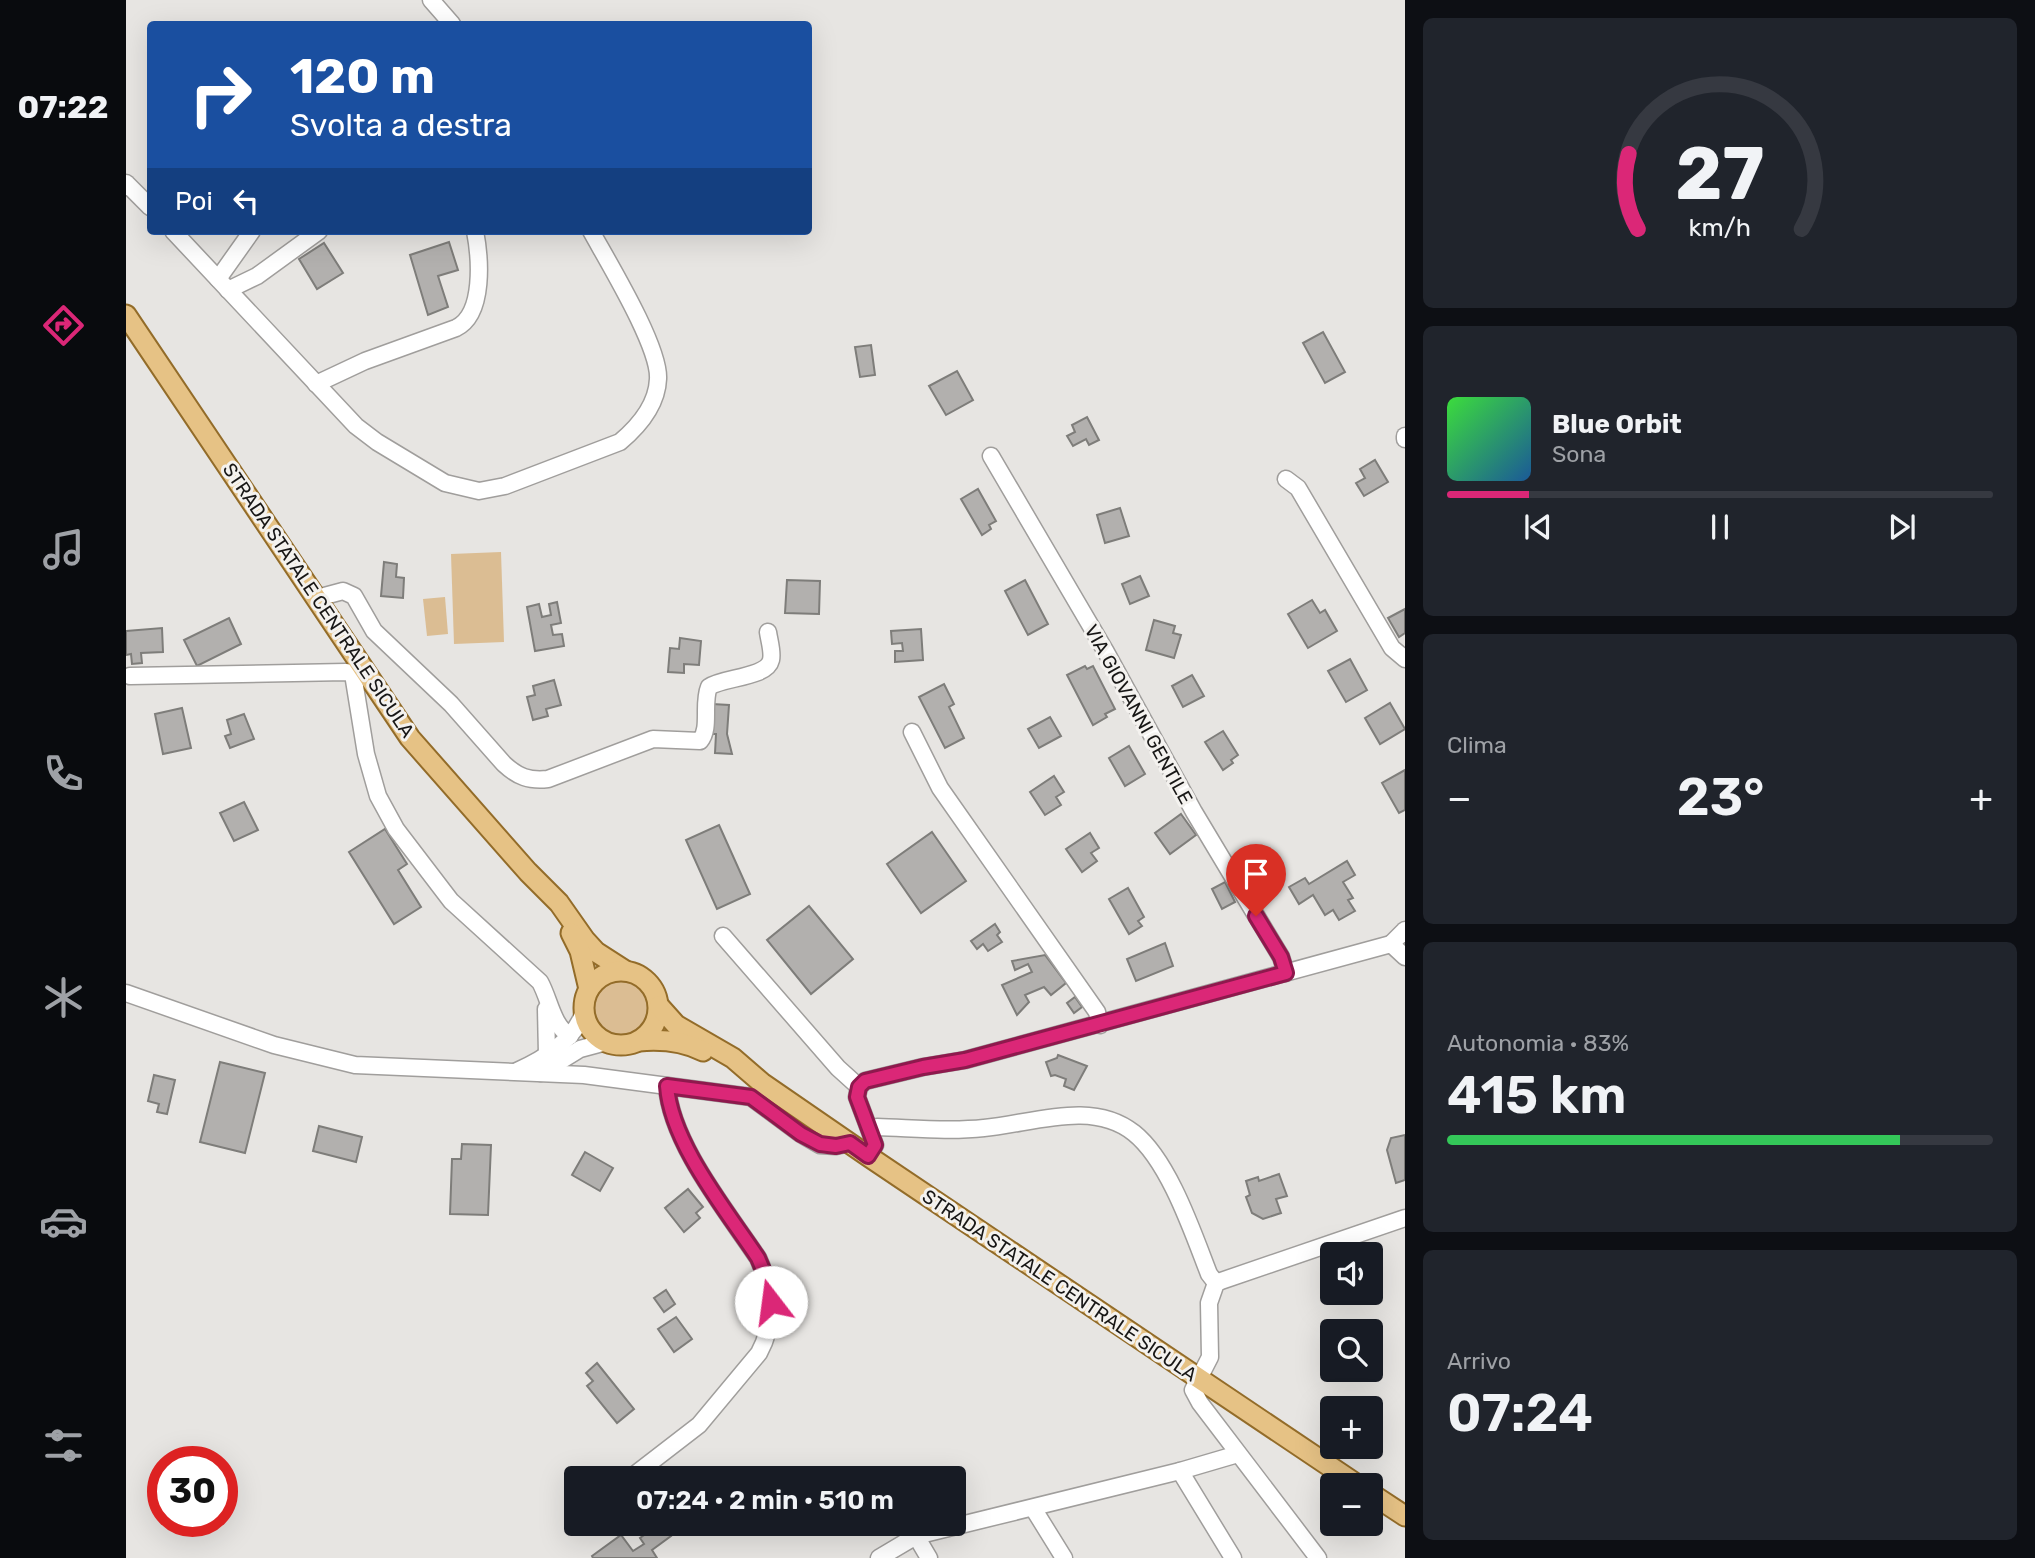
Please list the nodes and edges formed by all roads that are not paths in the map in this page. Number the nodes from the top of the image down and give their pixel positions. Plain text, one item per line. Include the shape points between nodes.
1 (431, 0) edge
2 (449, 21) edge
3 (126, 183) edge
4 (147, 204) edge
5 (177, 235) edge
6 (251, 235) edge
7 (313, 235) edge
8 (476, 235) edge
9 (593, 235) edge
10 (223, 285) junction
11 (126, 315) edge
12 (316, 384) junction
13 (991, 456) dead end
14 (1286, 479) dead end
15 (317, 598) junction
16 (768, 632) dead end
17 (1405, 659) edge
18 (358, 670) junction
19 (130, 676) dead end
20 (912, 732) dead end
21 (528, 872) junction
22 (1405, 930) edge
23 (723, 936) dead end
24 (1391, 944) junction
25 (1405, 957) edge
26 (624, 970) junction
27 (1286, 973) junction
28 (540, 982) junction
29 (589, 989) junction
30 (126, 993) edge
31 (659, 1006) junction
32 (584, 1012) junction
33 (1100, 1025) junction
34 (570, 1036) junction
35 (639, 1041) junction
36 (606, 1042) junction
37 (547, 1054) junction
38 (515, 1072) junction
39 (541, 1073) junction
40 (762, 1083) junction
41 (667, 1086) junction
42 (859, 1087) junction
43 (871, 1129) junction
44 (850, 1143) junction
45 (868, 1156) junction
46 (1405, 1218) edge
47 (1216, 1283) junction
48 (1199, 1379) junction
49 (1238, 1454) junction
50 (646, 1466) edge
51 (1180, 1471) junction
52 (1340, 1473) edge
53 (1383, 1502) edge
54 (1033, 1508) junction
55 (1405, 1516) edge
56 (966, 1524) edge
57 (916, 1536) joint
58 (879, 1558) edge
59 (929, 1558) edge
60 (1064, 1558) edge
61 (1233, 1558) edge
62 (1318, 1558) edge

1 - 2 street
3 - 4 street
5 - 10 street
6 - 10 street
7 - 10 street via 257,276
8 - 12 street via 479,278 466,322
9 - 12 street via 650,343 659,376 645,417 620,442 491,490 462,488 422,471 377,442
10 - 12 street
11 - 15 main road, STRADA STATALE CENTRALE SICULA
13 - 27 street, VIA GIOVANNI GENTILE via 1281,957
14 - 17 street via 1305,498 1392,648
15 - 16 street via 343,591 354,596 373,631 451,704 504,764 535,780 653,739 700,741 705,735 709,687 768,666
15 - 18 main road, STRADA STATALE CENTRALE SICULA
18 - 19 street
18 - 21 main road, STRADA STATALE CENTRALE SICULA via 410,738
18 - 28 street via 366,754 378,796 396,829 451,901
20 - 33 street via 940,788 1097,1012
21 - 26 main road, STRADA STATALE CENTRALE SICULA via 559,902 596,951
21 - 29 main road, STRADA STATALE CENTRALE SICULA via 571,933
22 - 24 street
23 - 42 street
24 - 25 street
24 - 27 street
26 - 29 main road via 603,975
26 - 31 main road via 651,985
27 - 33 street
28 - 34 street via 555,1021
28 - 37 street via 547,1017
29 - 32 main road
30 - 38 street via 274,1045 355,1065
31 - 35 main road via 654,1026
31 - 40 main road, STRADA STATALE CENTRALE SICULA via 676,1025 733,1058
32 - 34 street
32 - 36 main road via 593,1033
33 - 42 street via 865,1081
34 - 37 street
35 - 36 main road
35 - 40 main road, STRADA STATALE CENTRALE SICULA via 657,1039 696,1048
36 - 39 street via 580,1049
37 - 38 street
38 - 39 street
39 - 41 street
40 - 44 main road, STRADA STATALE CENTRALE SICULA
41 - 44 street via 751,1097 820,1144
41 - 50 street via 668,1104 681,1138 758,1258 771,1302 770,1324 759,1353 699,1426
42 - 43 street via 857,1097
43 - 45 street via 875,1145
43 - 47 street via 985,1128 1079,1114 1124,1127 1144,1143 1177,1195
44 - 45 main road, STRADA STATALE CENTRALE SICULA
45 - 48 main road, STRADA STATALE CENTRALE SICULA
46 - 47 street
47 - 48 street via 1209,1303 1210,1357
48 - 49 street via 1194,1390 1200,1403
48 - 52 main road, STRADA STATALE CENTRALE SICULA
49 - 51 street
49 - 62 street
51 - 54 street
51 - 61 street
53 - 55 main road
54 - 56 street
54 - 60 street
57 - 58 street
57 - 59 street

